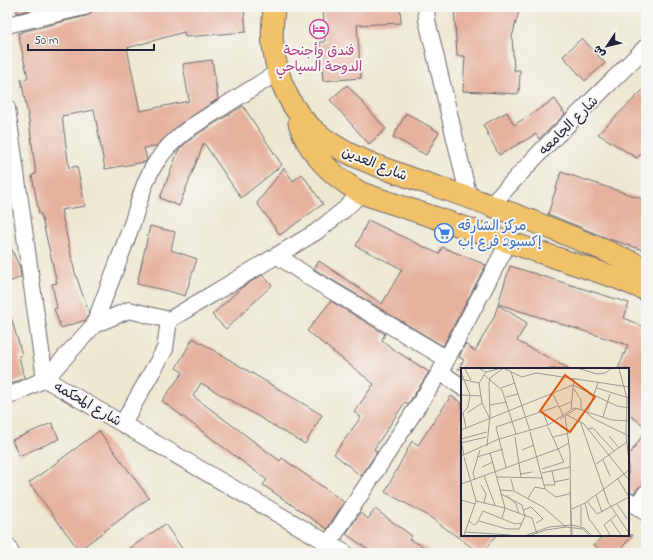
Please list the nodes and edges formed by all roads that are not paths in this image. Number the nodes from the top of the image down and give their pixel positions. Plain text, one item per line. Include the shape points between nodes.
1 (84, 7) edge
2 (426, 7) edge
3 (270, 11) edge
4 (7, 25) edge
5 (646, 47) edge
6 (278, 72) junction
7 (7, 108) edge
8 (296, 111) junction
9 (362, 193) junction
10 (470, 198) junction
11 (491, 205) junction
12 (508, 242) junction
13 (278, 256) junction
14 (646, 268) edge
15 (646, 290) edge
16 (169, 320) junction
17 (94, 325) junction
18 (444, 365) junction
19 (45, 379) junction
20 (461, 385) edge
21 (7, 397) edge
22 (123, 423) junction
23 (646, 493) edge
24 (637, 506) edge
25 (329, 543) junction
26 (7, 545) edge
27 (11, 553) edge
28 (345, 553) edge

1 - 4 street
2 - 10 street
3 - 6 main road
5 - 11 street, شارع الجامعه via 544,148
6 - 8 main road via 285,92
6 - 17 street via 191,127 166,148 154,165 143,190
7 - 19 street, شارع المحكمه
8 - 9 main road, شارع العدين via 302,132 316,154 336,176
8 - 10 main road, شارع العدين via 317,134 343,152 370,164
9 - 12 main road, شارع العدين
9 - 13 street via 316,232
10 - 11 main road, شارع العدين
11 - 14 main road, شارع العدين
12 - 15 main road, شارع العدين
12 - 18 street
13 - 16 street
13 - 18 street
16 - 17 street via 129,310
16 - 22 street via 165,348
17 - 19 street
18 - 20 street
18 - 25 street
19 - 21 street
19 - 22 street, شارع المحكمه
22 - 25 street, شارع المحكمه
23 - 24 street
25 - 28 street, شارع المحكمه
26 - 27 street

